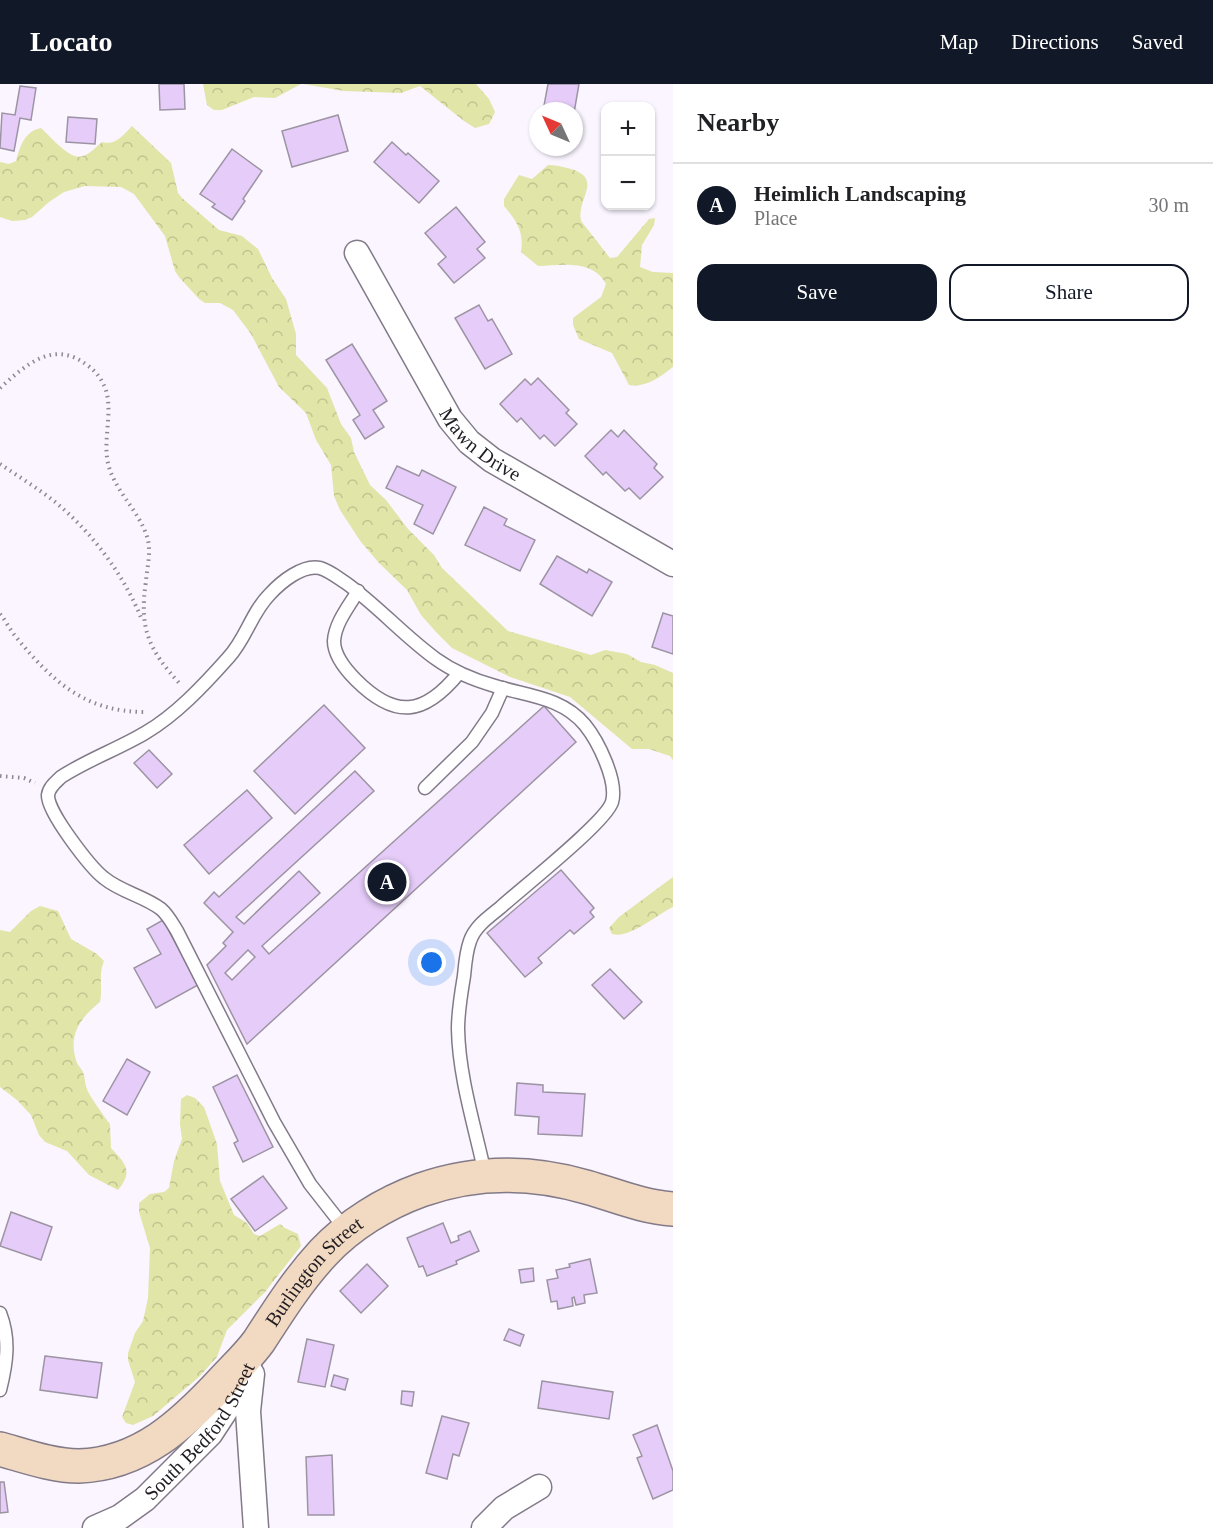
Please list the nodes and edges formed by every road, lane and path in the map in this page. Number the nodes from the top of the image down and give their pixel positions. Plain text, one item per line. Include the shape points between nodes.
1 (357, 253) dead end
2 (0, 388) edge
3 (0, 464) edge
4 (673, 564) edge
5 (358, 591) junction
6 (0, 614) edge
7 (144, 626) junction
8 (459, 673) junction
9 (503, 688) junction
10 (191, 696) junction
11 (153, 710) dead end
12 (0, 776) edge
13 (425, 788) dead end
14 (50, 789) junction
15 (485, 1175) junction
16 (673, 1209) edge
17 (347, 1231) junction
18 (0, 1313) edge
19 (258, 1342) junction
20 (0, 1390) edge
21 (0, 1449) edge
22 (539, 1487) dead end
23 (95, 1528) edge
24 (256, 1528) edge
25 (484, 1528) edge

1 - 4 street, Mawn Drive via 450,419 469,442 492,460
2 - 7 path via 36,360 56,353 81,360 102,380 107,395 109,466 148,539
3 - 7 path via 54,501 82,529 122,579
5 - 8 lane via 428,653
5 - 8 lane via 338,627 334,645 342,664 369,693 396,708 418,705 442,691
5 - 10 lane via 319,568 297,573 270,594 245,638
6 - 11 path via 34,659 74,694 95,705 118,710
7 - 10 path via 164,666
8 - 9 lane
9 - 13 lane via 472,742
9 - 15 lane via 562,706 585,725 604,760 613,789 612,804 596,824 479,926 469,944 459,1003 460,1056
10 - 14 lane via 148,731 61,777
12 - 14 path via 24,778
14 - 17 lane via 49,800 58,820 95,870 167,915 280,1132 321,1200
15 - 16 street, Burlington Street via 544,1176 635,1203
15 - 17 street, Burlington Street via 423,1190 382,1208
17 - 19 street, Burlington Street via 299,1281
18 - 20 lane via 7,1330
19 - 21 street, Burlington Street via 187,1419 132,1455 71,1466
19 - 23 street, South Bedford Street via 231,1402 210,1434 145,1499 120,1517
19 - 24 street via 248,1411
22 - 25 street via 504,1508

